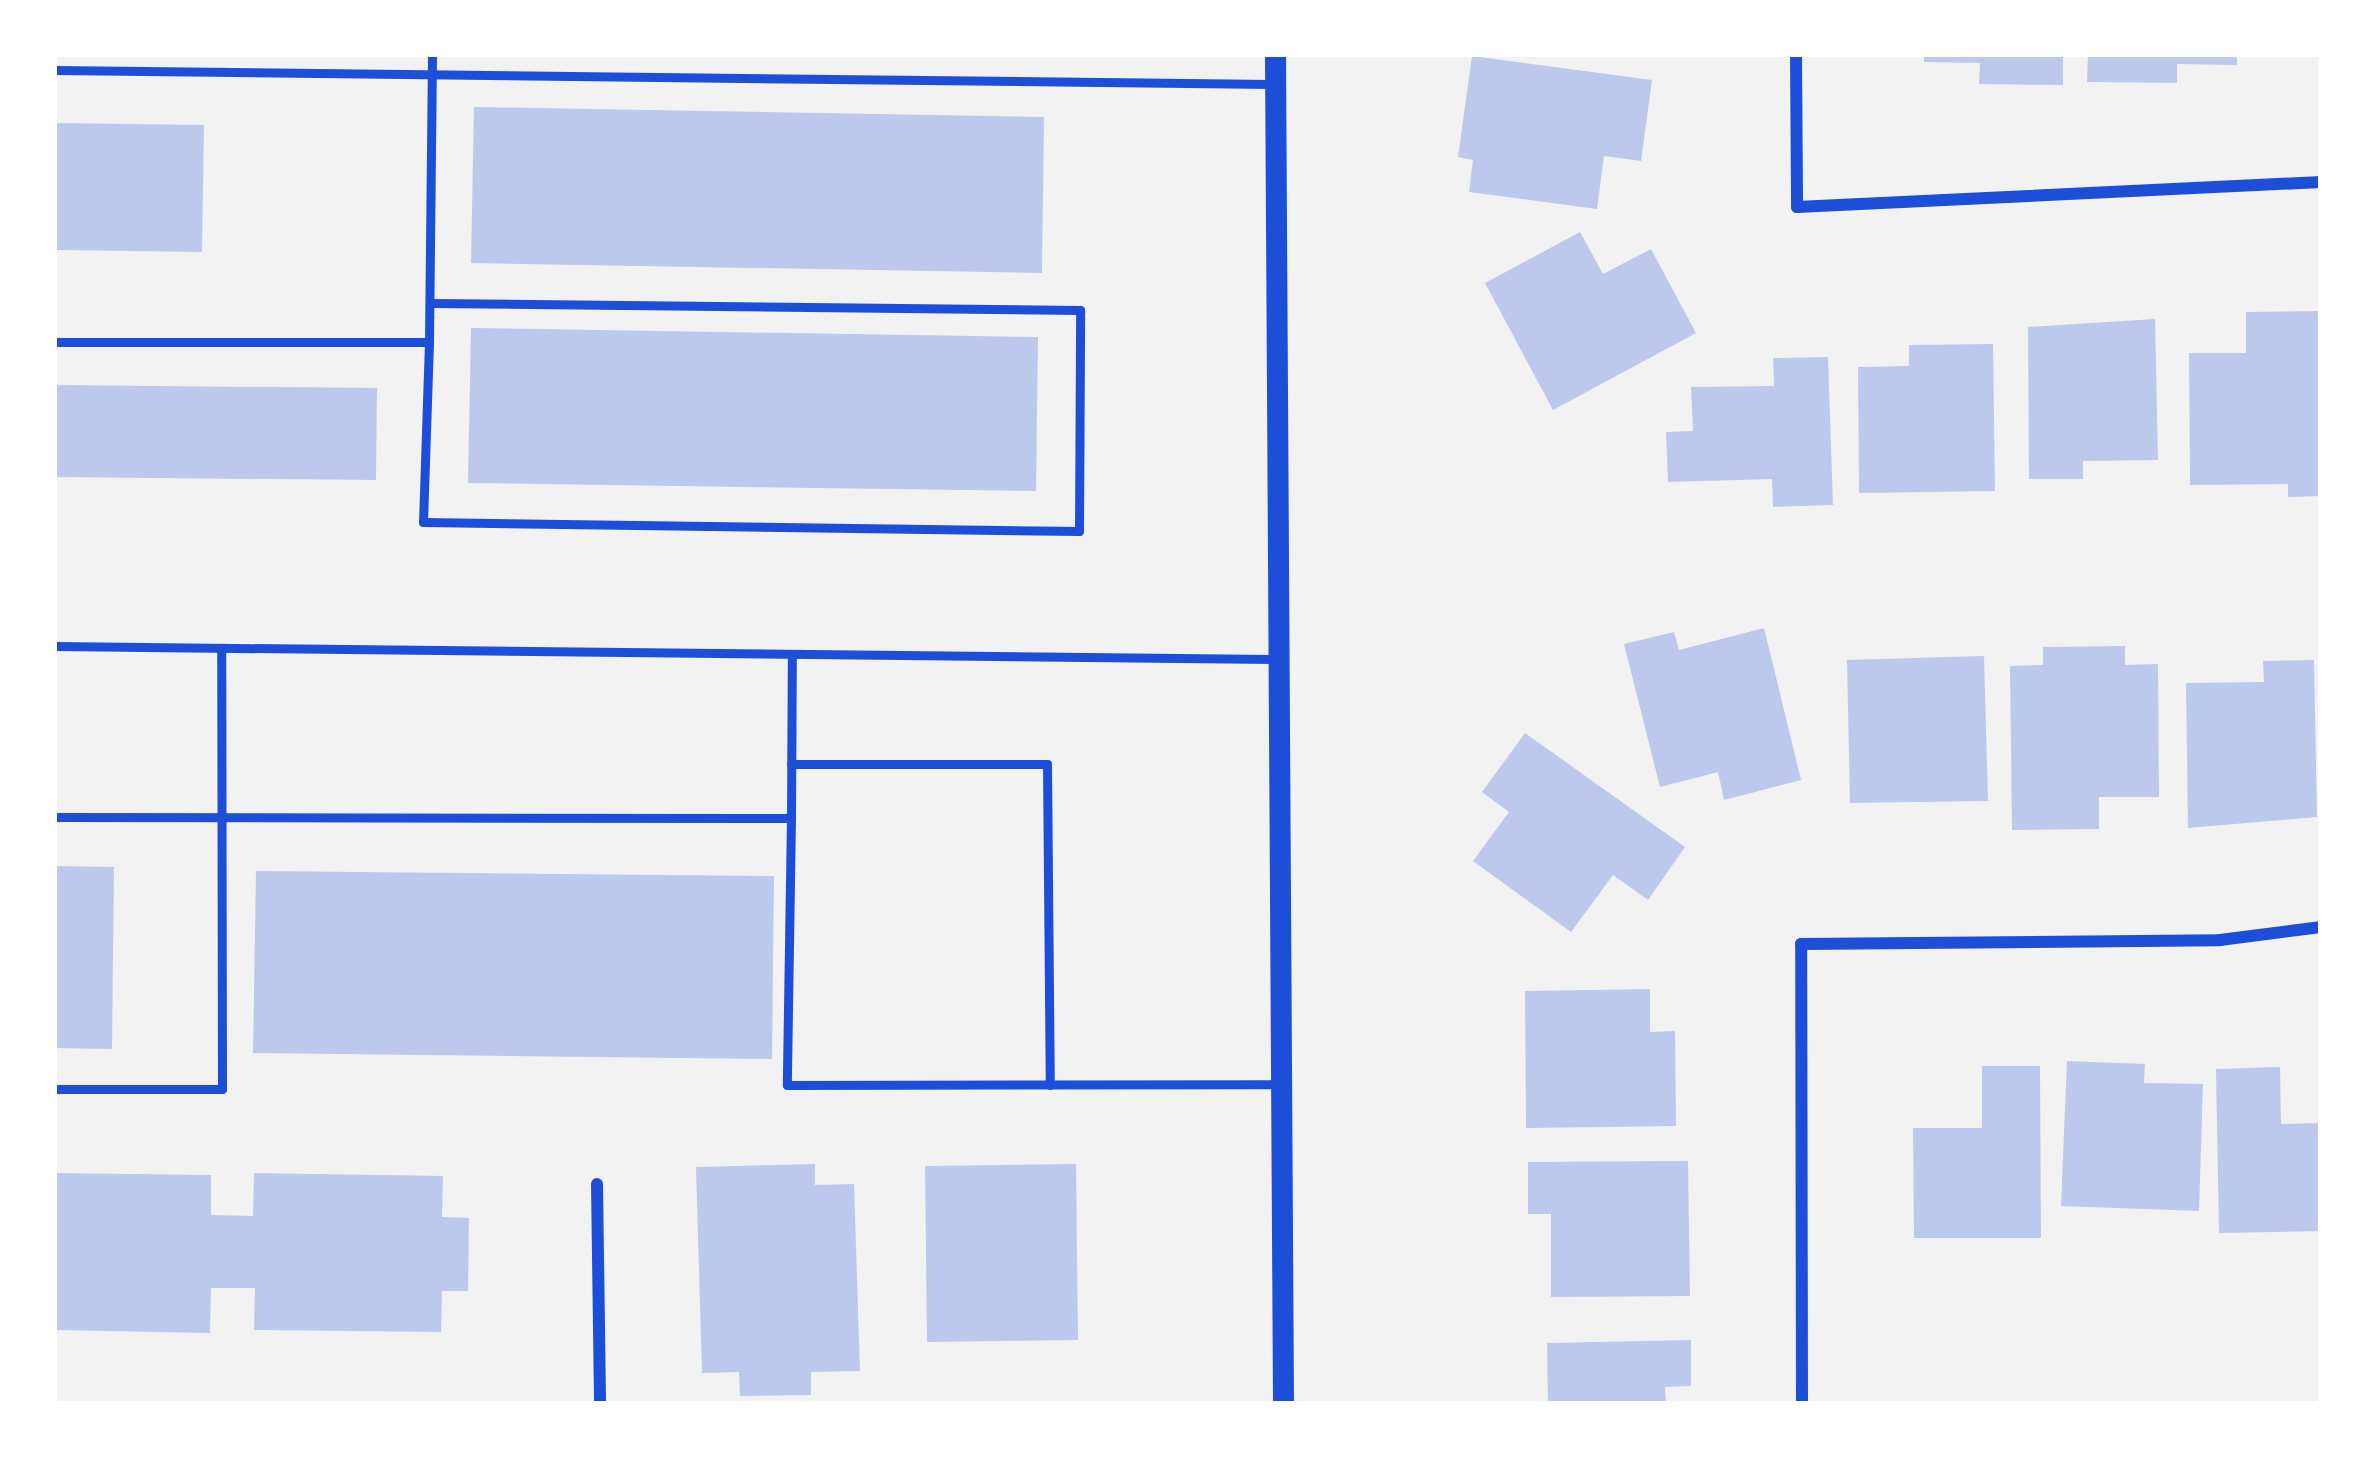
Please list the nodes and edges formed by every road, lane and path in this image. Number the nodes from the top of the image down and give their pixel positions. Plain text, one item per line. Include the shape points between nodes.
1 (432, 54) edge
2 (1275, 54) edge
3 (1796, 54) edge
4 (54, 70) edge
5 (432, 76) junction
6 (1275, 84) junction
7 (2321, 182) edge
8 (432, 303) junction
9 (428, 341) junction
10 (54, 342) edge
11 (54, 646) edge
12 (220, 648) junction
13 (792, 653) junction
14 (1279, 659) junction
15 (791, 764) junction
16 (54, 817) edge
17 (221, 818) junction
18 (791, 818) junction
19 (2321, 927) edge
20 (1281, 1084) junction
21 (1050, 1085) junction
22 (54, 1089) edge
23 (597, 1184) dead end
24 (600, 1404) edge
25 (1283, 1404) edge
26 (1802, 1404) edge

1 - 5 lane
2 - 6 street
3 - 7 street via 1797,207
4 - 5 lane
5 - 6 lane
5 - 8 lane
6 - 14 street
8 - 9 lane
8 - 9 lane via 1080,310 1079,531 423,522
9 - 10 lane
11 - 12 lane
12 - 13 lane
12 - 17 lane
13 - 14 lane
13 - 15 lane
14 - 20 street
15 - 18 lane
15 - 21 lane via 1047,764
16 - 17 lane
17 - 18 lane
17 - 22 lane via 222,1089
18 - 21 lane via 787,1085
19 - 26 street via 2220,940 1801,944
20 - 21 lane
20 - 25 street
23 - 24 street

